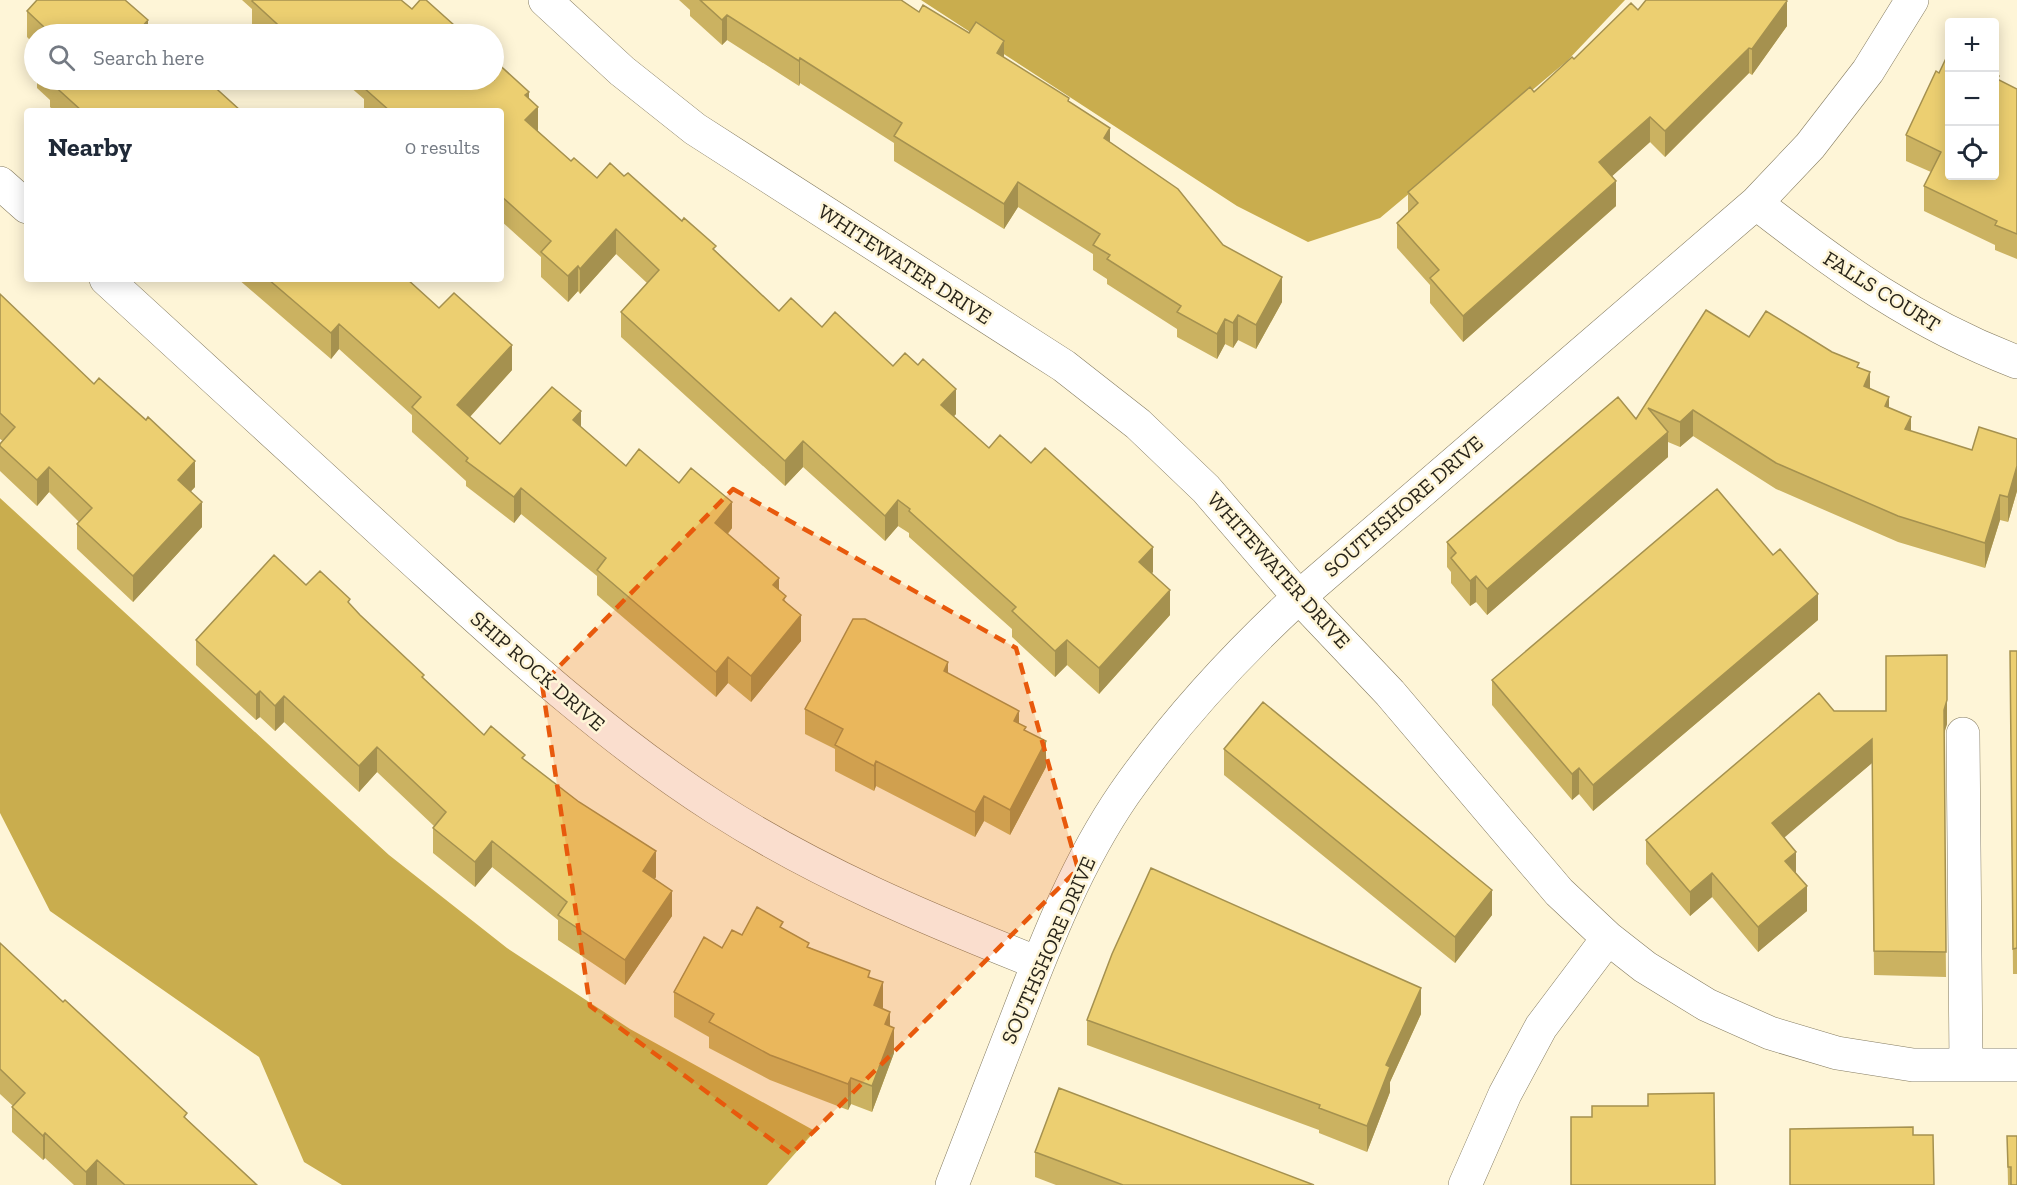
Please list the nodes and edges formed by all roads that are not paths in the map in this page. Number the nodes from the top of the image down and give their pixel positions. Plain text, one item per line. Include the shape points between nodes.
1 (545, 0) edge
2 (1912, 0) edge
3 (0, 183) edge
4 (1756, 202) junction
5 (24, 204) edge
6 (109, 282) edge
7 (2017, 362) edge
8 (1299, 597) junction
9 (1963, 734) dead end
10 (1608, 938) junction
11 (1038, 963) junction
12 (1966, 1065) junction
13 (2017, 1065) edge
14 (952, 1185) edge
15 (1465, 1185) edge

1 - 8 street, WHITEWATER DRIVE via 622,71 696,129 1064,366 1138,424 1206,489
2 - 4 street, SOUTHSHORE DRIVE via 1868,71 1810,146
3 - 5 street
4 - 7 street, FALLS COURT via 1831,262 1911,312 1980,348
4 - 8 street, SOUTHSHORE DRIVE
6 - 11 street, SHIP ROCK DRIVE via 537,674 614,737 717,809 804,860 916,914
8 - 10 street, WHITEWATER DRIVE via 1390,693 1558,892
8 - 11 street, SOUTHSHORE DRIVE via 1241,650 1179,720 1123,796 1076,877
9 - 12 street
10 - 12 street, WHITEWATER DRIVE via 1645,967 1707,1005 1770,1033 1837,1053 1912,1065
10 - 15 street via 1541,1027 1505,1094
11 - 14 street, SOUTHSHORE DRIVE
12 - 13 street, WHITEWATER DRIVE

